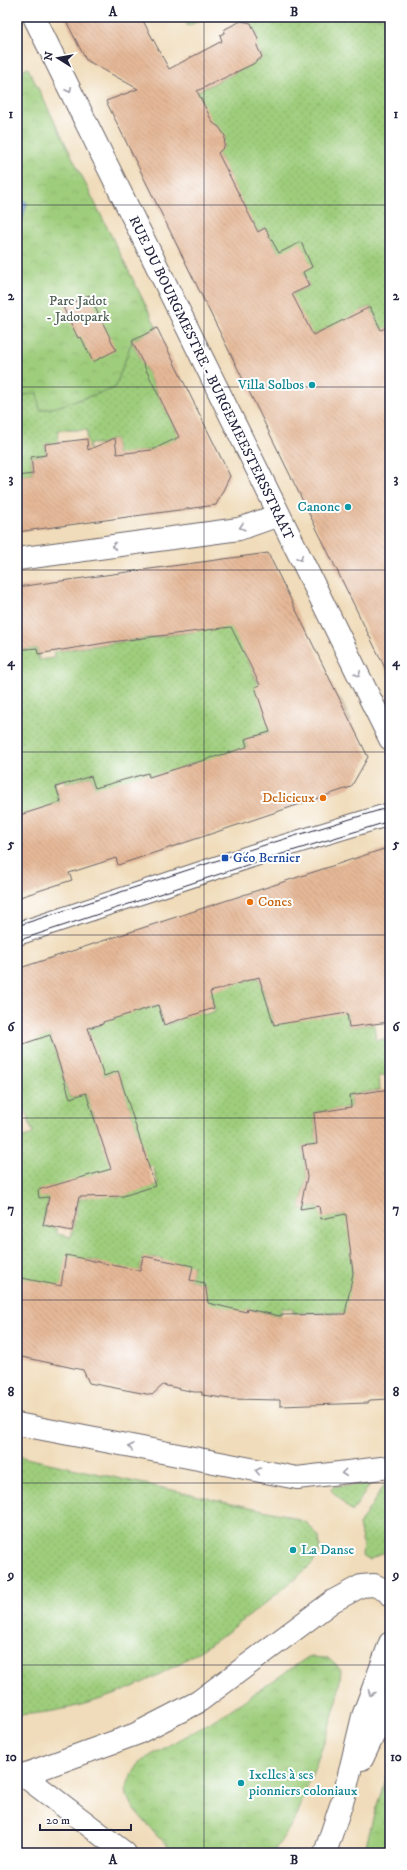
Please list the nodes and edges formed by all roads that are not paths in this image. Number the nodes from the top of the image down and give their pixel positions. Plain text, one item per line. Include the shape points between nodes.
1 (34, 17) edge
2 (280, 515) junction
3 (17, 559) edge
4 (390, 739) edge
5 (390, 814) edge
6 (17, 934) edge
7 (17, 1424) edge
8 (390, 1468) edge
9 (390, 1595) edge
10 (390, 1643) edge
11 (390, 1700) edge
12 (20, 1774) edge
13 (344, 1796) junction
14 (125, 1853) edge
15 (325, 1853) edge

1 -> 2 street, RUE DU BOURGMESTRE - BURGEMEESTERSSTRAAT
2 -> 3 street via 239,529
2 -> 4 street, RUE DU BOURGMESTRE - BURGEMEESTERSSTRAAT
5 - 6 street via 264,852
8 -> 7 street via 297,1478
9 - 12 street via 389,1592 374,1585 361,1586 333,1601 198,1702 136,1734
10 -> 13 street via 363,1716
11 - 13 street
12 - 14 street
13 - 15 street

